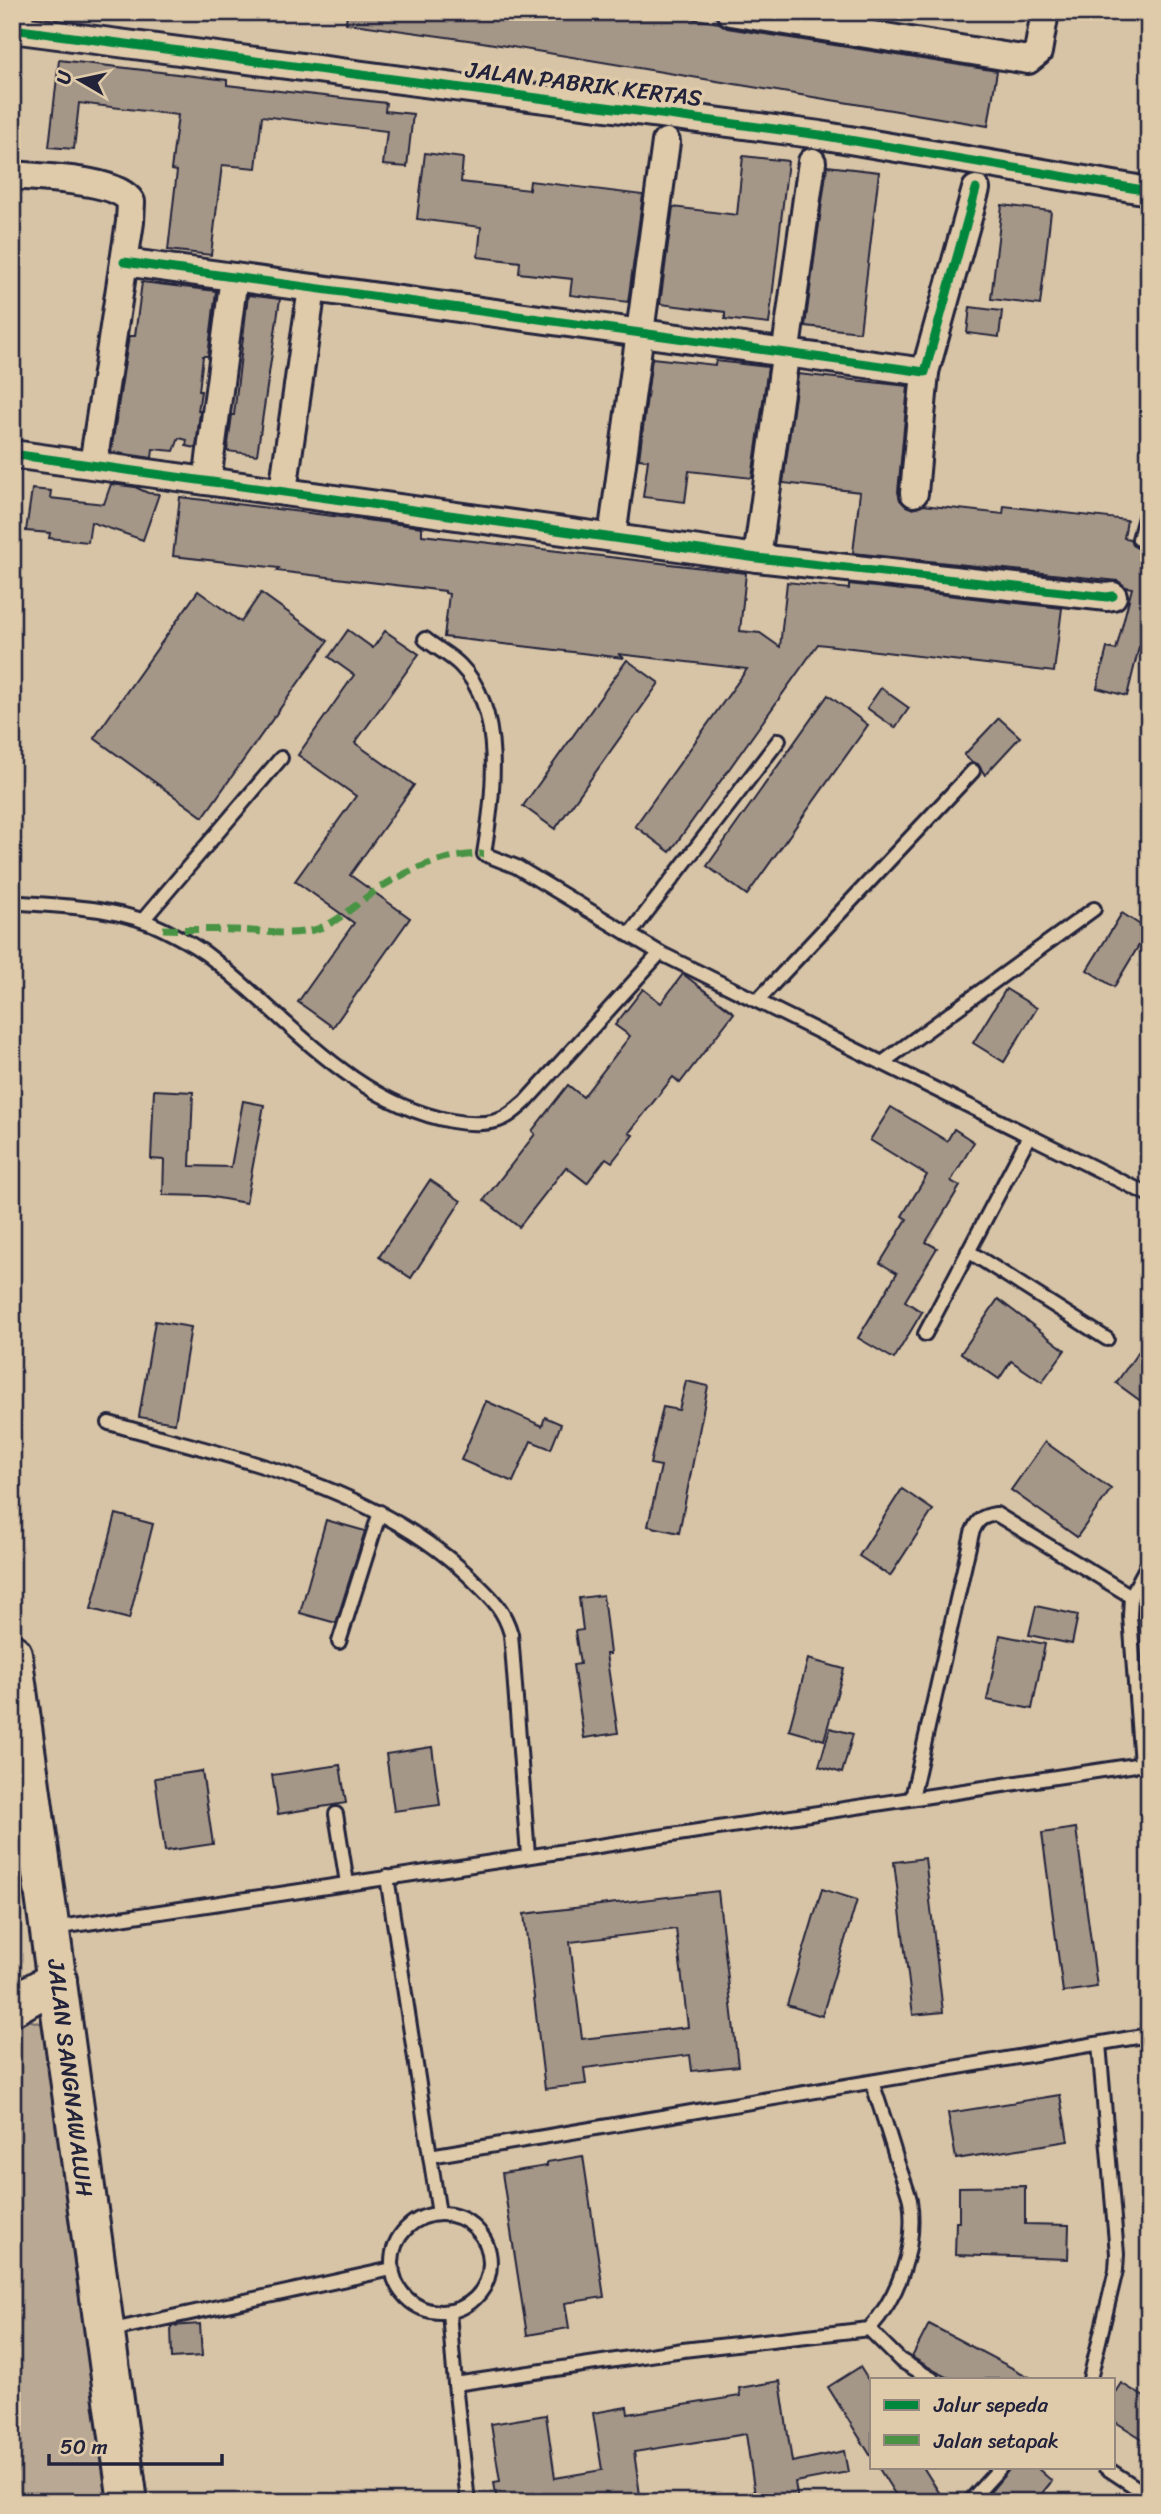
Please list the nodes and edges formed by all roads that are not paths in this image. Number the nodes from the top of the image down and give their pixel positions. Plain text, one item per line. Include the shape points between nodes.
1 (14, 12) edge
2 (730, 12) edge
3 (1045, 12) edge
4 (12, 27) edge
5 (666, 142) dead end
6 (812, 162) dead end
7 (12, 175) edge
8 (976, 189) dead end
9 (1149, 191) edge
10 (124, 262) junction
11 (234, 277) junction
12 (312, 288) junction
13 (642, 334) junction
14 (786, 354) junction
15 (925, 372) junction
16 (12, 454) edge
17 (93, 465) junction
18 (207, 481) junction
19 (283, 491) junction
20 (914, 493) dead end
21 (1149, 503) edge
22 (612, 537) junction
23 (1139, 539) dead end
24 (757, 558) junction
25 (1113, 596) dead end
26 (425, 639) dead end
27 (779, 740) dead end
28 (281, 758) dead end
29 (973, 771) dead end
30 (12, 902) edge
31 (1094, 909) dead end
32 (143, 920) junction
33 (629, 935) junction
34 (660, 953) junction
35 (757, 1001) junction
36 (882, 1063) junction
37 (1029, 1136) junction
38 (1149, 1195) edge
39 (968, 1251) junction
40 (925, 1334) dead end
41 (1107, 1339) dead end
42 (109, 1423) dead end
43 (380, 1512) junction
44 (1149, 1562) edge
45 (1131, 1596) junction
46 (339, 1643) dead end
47 (14, 1675) edge
48 (1145, 1763) edge
49 (912, 1798) junction
50 (336, 1814) dead end
51 (528, 1855) junction
52 (387, 1877) junction
53 (347, 1882) junction
54 (51, 1928) junction
55 (57, 1980) junction
56 (12, 2006) edge
57 (1149, 2035) edge
58 (1099, 2044) junction
59 (872, 2082) junction
60 (430, 2156) junction
61 (439, 2214) junction
62 (392, 2269) junction
63 (449, 2312) junction
64 (869, 2329) junction
65 (103, 2332) junction
66 (930, 2378) edge
67 (1090, 2378) edge
68 (455, 2384) junction
69 (1000, 2468) edge
70 (1107, 2468) edge
71 (1149, 2496) edge
72 (128, 2502) edge
73 (468, 2502) edge
74 (969, 2502) edge

1 - 4 main road
2 - 3 street via 1028,60 1038,52
4 - 9 street, JALAN PABRIK KERTAS via 820,135
5 - 13 street
6 - 14 street
7 - 10 street via 99,184 127,195 131,202
8 - 15 street
10 - 11 street
10 - 17 street
11 - 12 street
11 - 18 street
12 - 13 street
12 - 19 street
13 - 14 street
13 - 22 street
14 - 15 street
14 - 24 street
15 - 20 street
16 - 17 street
17 - 18 street
18 - 19 street
19 - 22 street
21 - 23 lane
22 - 24 street
24 - 25 street
26 - 33 lane via 460,666 475,687 487,719 493,776 484,854 517,867
27 - 33 lane
28 - 32 lane
29 - 35 lane
30 - 32 lane
31 - 36 lane
32 - 34 lane via 203,951 348,1076 388,1101 433,1118 468,1124 503,1119 525,1102
33 - 34 lane
34 - 35 lane
35 - 36 lane
36 - 37 lane
37 - 38 lane
37 - 39 lane
39 - 40 lane
39 - 41 lane
42 - 43 lane via 296,1476
43 - 46 lane
43 - 51 lane via 451,1560 499,1605 508,1622
44 - 45 lane
45 - 48 lane
45 - 49 lane via 996,1514 976,1522
47 - 54 main road, JALAN SANGNAWALUH
48 - 49 lane
49 - 51 lane
50 - 53 lane
51 - 52 lane
52 - 53 lane
52 - 60 lane
53 - 54 lane
54 - 55 main road, JALAN SANGNAWALUH
55 - 56 main road
55 - 65 main road, JALAN SANGNAWALUH
57 - 58 lane
58 - 59 lane
58 - 67 lane via 1117,2254
59 - 60 lane
59 - 64 lane via 910,2201 910,2229 894,2295
60 - 61 lane
61 - 62 lane via 409,2225 393,2253
61 - 63 lane via 470,2223 488,2250 486,2282 465,2306
62 - 63 lane via 401,2291 418,2307
62 - 65 lane
63 - 68 lane
64 - 66 lane via 900,2360
64 - 68 lane via 683,2350
65 - 72 main road, JALAN SANGNAWALUH
68 - 73 lane
69 - 74 lane
70 - 71 lane

